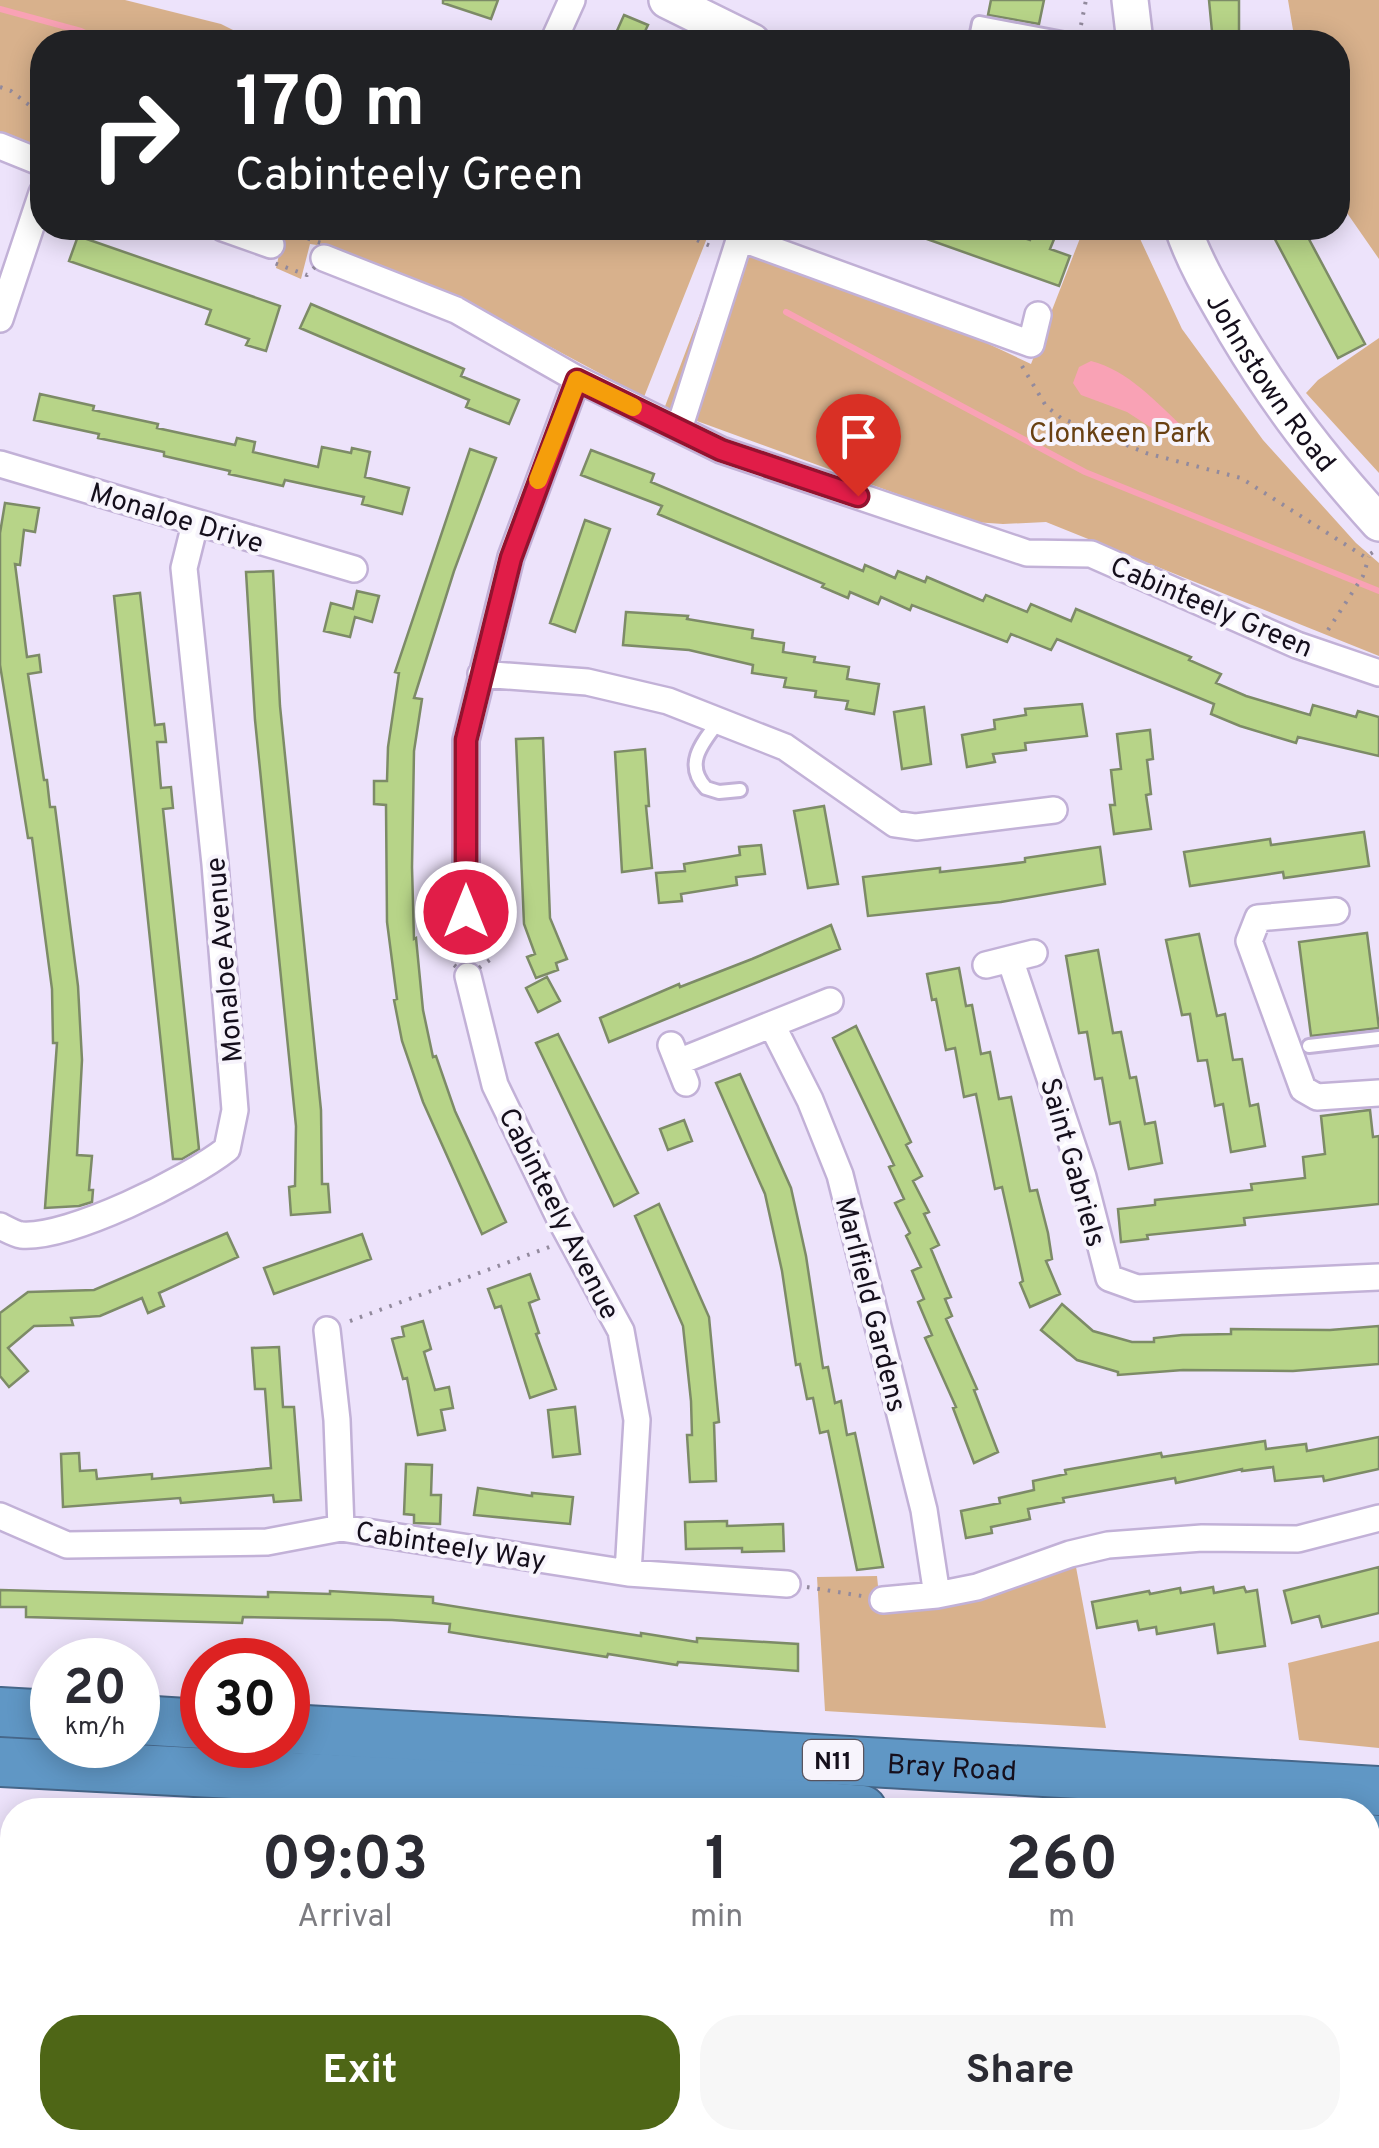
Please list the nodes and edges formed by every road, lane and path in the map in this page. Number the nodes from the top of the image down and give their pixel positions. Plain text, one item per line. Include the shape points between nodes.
1 (572, 0) edge
2 (667, 0) edge
3 (1086, 0) edge
4 (1130, 0) edge
5 (558, 30) edge
6 (728, 30) edge
7 (978, 30) edge
8 (1019, 30) edge
9 (1081, 30) edge
10 (1134, 30) edge
11 (0, 87) edge
12 (30, 106) edge
13 (0, 146) edge
14 (30, 158) edge
15 (30, 229) edge
16 (257, 240) edge
17 (278, 240) edge
18 (311, 240) edge
19 (1183, 240) edge
20 (739, 241) edge
21 (271, 245) junction
22 (324, 258) junction
23 (1038, 315) dead end
24 (0, 318) edge
25 (1022, 366) dead end
26 (577, 380) junction
27 (678, 428) junction
28 (0, 464) edge
29 (1379, 522) edge
30 (195, 524) junction
31 (1378, 548) edge
32 (1369, 557) junction
33 (354, 569) dead end
34 (1314, 650) junction
35 (1379, 673) edge
36 (480, 674) junction
37 (719, 721) junction
38 (740, 790) dead end
39 (1054, 810) dead end
40 (1336, 911) dead end
41 (466, 912) junction
42 (1010, 959) dead end
43 (468, 976) junction
44 (830, 1001) dead end
45 (772, 1025) junction
46 (1379, 1038) edge
47 (1308, 1046) dead end
48 (678, 1063) dead end
49 (1379, 1093) edge
50 (0, 1226) edge
51 (570, 1238) junction
52 (1379, 1277) edge
53 (327, 1330) joint
54 (0, 1516) edge
55 (1379, 1518) edge
56 (341, 1528) junction
57 (628, 1573) junction
58 (787, 1584) joint
59 (937, 1595) junction
60 (883, 1600) joint
61 (0, 1712) edge
62 (30, 1714) edge
63 (310, 1729) edge
64 (0, 1762) edge
65 (1379, 1791) edge
66 (699, 1798) edge

1 - 5 street
2 - 6 street
3 - 9 path
4 - 10 street
7 - 8 lane via 979,22
11 - 12 path
13 - 14 street
15 - 24 street
16 - 21 street
17 - 21 path
18 - 22 path via 320,243
19 - 29 street, Johnstown Road via 1266,384
20 - 23 street via 1031,344
20 - 27 street
21 - 22 path via 274,263 307,275
22 - 26 street, Cabinteely Green via 456,310
25 - 32 path via 1061,418 1146,453 1241,478
26 - 27 street, Cabinteely Green
26 - 36 street via 511,558
27 - 34 street, Cabinteely Green via 721,450 1028,554 1091,554
28 - 30 street, Monaloe Drive
30 - 33 street, Monaloe Drive
30 - 50 street, Monaloe Avenue via 184,568 236,1110 228,1150 199,1171 69,1227 20,1235
31 - 32 path
32 - 34 path
34 - 35 street, Cabinteely Green
36 - 37 street via 587,682
36 - 41 street via 466,740
37 - 38 lane via 697,749 695,768 706,788
37 - 39 street via 785,746 895,824
40 - 49 street via 1258,918 1249,941 1303,1089 1317,1098
41 - 43 path via 447,926 450,962
41 - 43 path via 488,923 490,959
42 - 52 street, Saint Gabriels via 1083,1177 1109,1278 1136,1288
43 - 51 street, Cabinteely Avenue via 494,1085
44 - 45 street
45 - 48 street
45 - 59 street, Marlfield Gardens via 840,1175 924,1510
46 - 47 lane
51 - 53 path
51 - 57 street, Cabinteely Avenue via 621,1331 634,1402
53 - 56 street
54 - 56 street, Cabinteely Way via 67,1546 267,1542
55 - 59 street via 1298,1539 1108,1545
56 - 57 street, Cabinteely Way
57 - 58 street, Cabinteely Way
58 - 60 path
59 - 60 street
61 - 62 highway
63 - 65 highway, Bray Road / N11
64 - 66 highway, Bray Road / N11

